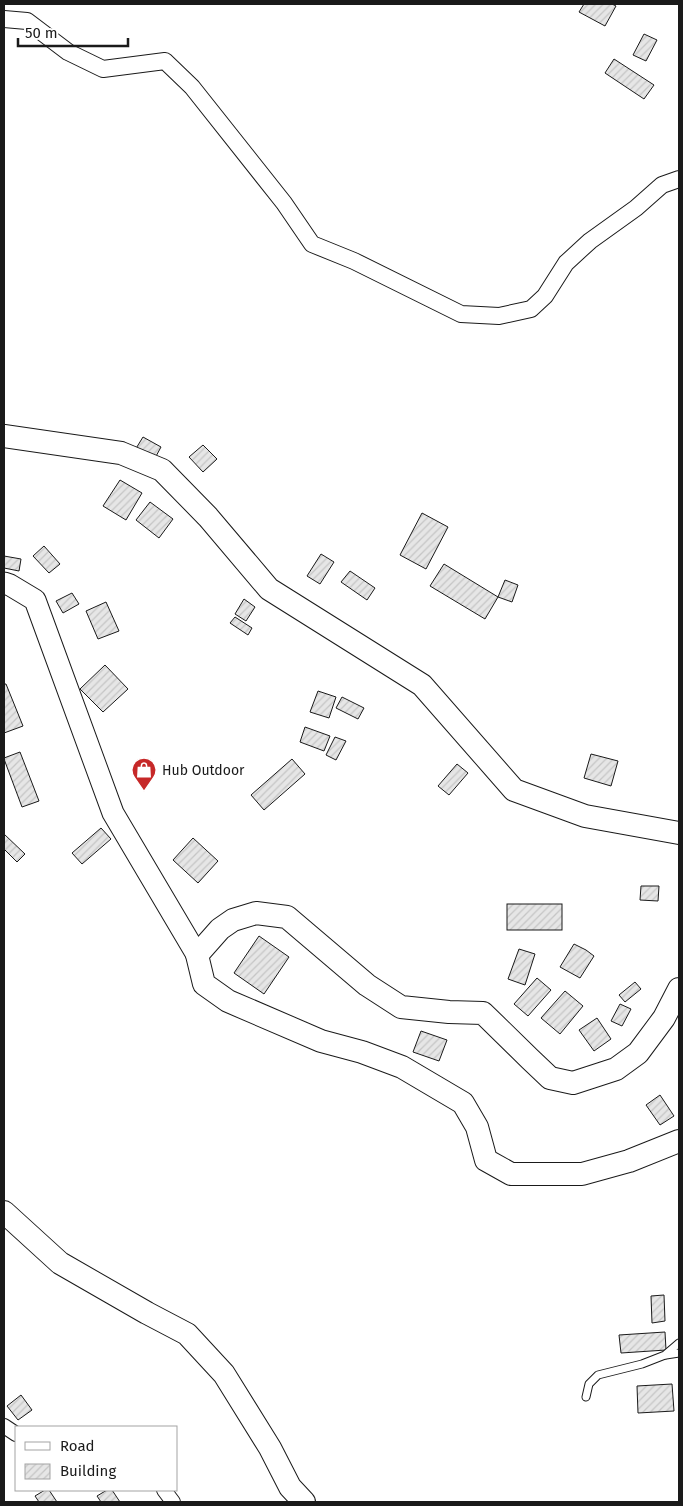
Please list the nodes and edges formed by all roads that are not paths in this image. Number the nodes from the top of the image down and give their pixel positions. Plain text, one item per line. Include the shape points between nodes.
1 (4, 19) edge
2 (679, 178) edge
3 (4, 436) edge
4 (4, 583) edge
5 (679, 833) edge
6 (197, 955) junction
7 (679, 989) edge
8 (679, 1141) edge
9 (4, 1212) edge
10 (679, 1343) edge
11 (679, 1353) edge
12 (665, 1355) junction
13 (586, 1397) dead end
14 (4, 1426) edge
15 (15, 1433) edge
16 (165, 1491) edge
17 (173, 1502) edge
18 (304, 1502) edge

1 - 2 street via 26,21 68,52 103,69 165,61 192,87 284,203 312,244 461,314 499,316 531,309 545,296 566,263 590,241 662,185
3 - 5 highway via 121,453 162,470 208,516 269,589 422,684 514,790 585,816
4 - 6 main road via 35,600 113,813
6 - 7 highway via 220,929 233,920 256,913 287,917 367,985 402,1007 483,1013 550,1078 573,1083 616,1069 638,1053 664,1018
6 - 8 highway via 204,984 228,1001 321,1041 402,1067 463,1103 477,1126 486,1160 511,1174 582,1174 628,1161
9 - 18 highway via 60,1263 187,1334 224,1374 290,1487
10 - 12 lane
11 - 12 lane
12 - 13 lane via 598,1375 589,1384
14 - 15 street
16 - 17 street

